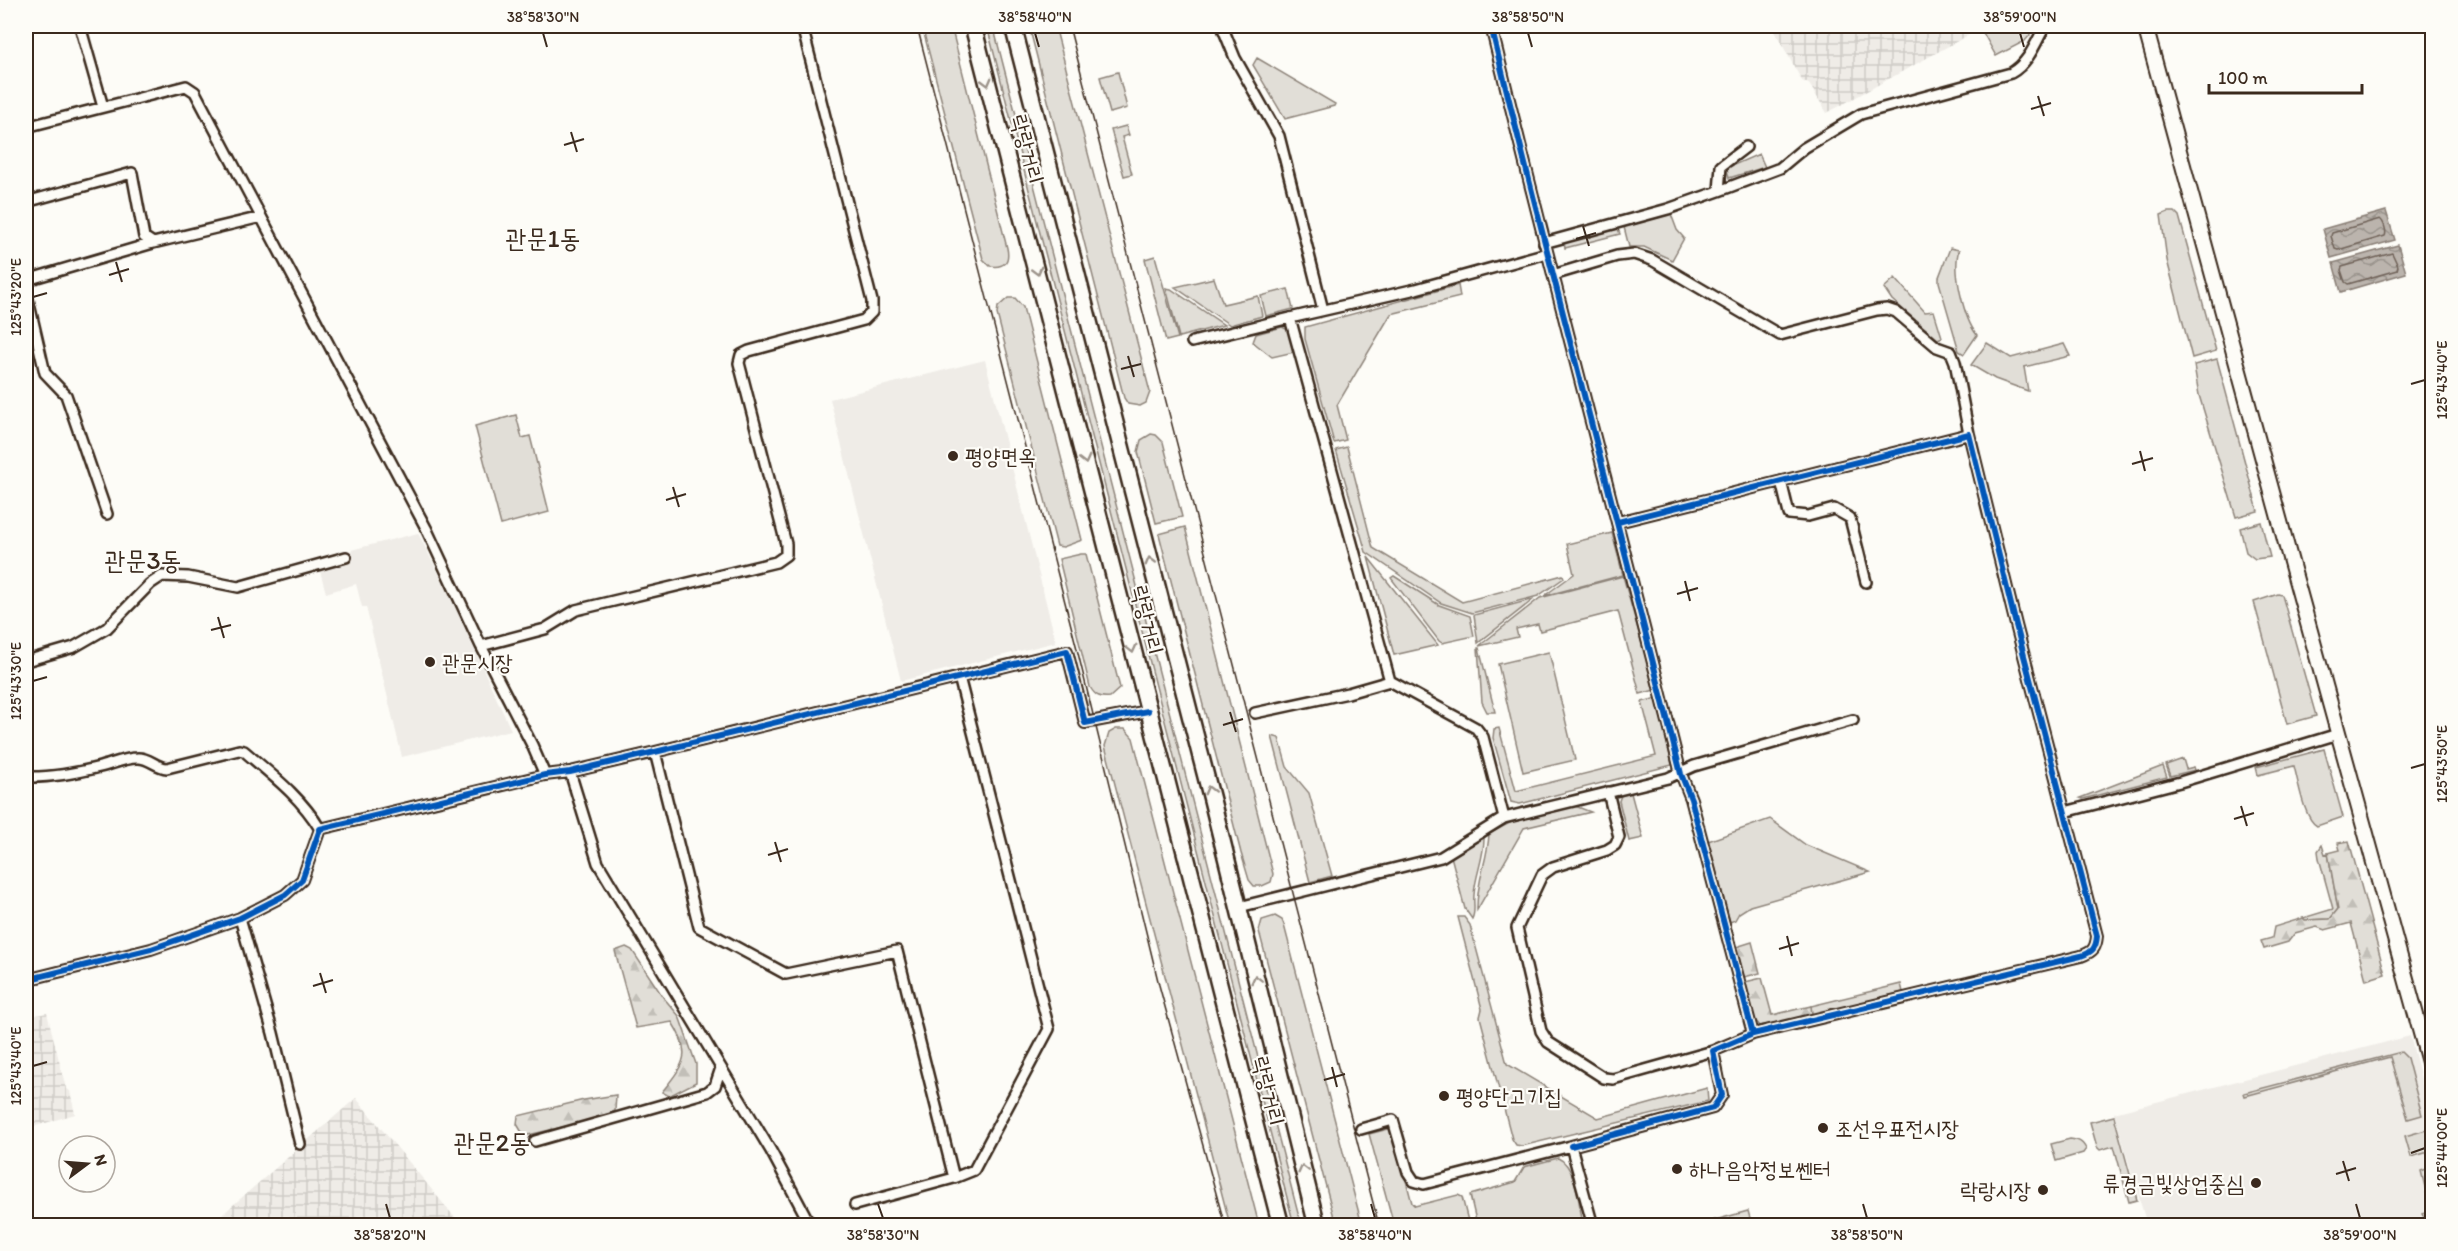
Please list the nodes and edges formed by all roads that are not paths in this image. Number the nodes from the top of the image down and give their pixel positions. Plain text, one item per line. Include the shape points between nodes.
1 (80, 26) edge
2 (802, 26) edge
3 (973, 26) edge
4 (1013, 26) edge
5 (1222, 26) edge
6 (1491, 26) edge
7 (2045, 26) edge
8 (2145, 26) edge
9 (103, 107) junction
10 (26, 127) edge
11 (1746, 147) dead end
12 (1719, 192) junction
13 (26, 202) edge
14 (261, 217) junction
15 (153, 243) junction
16 (1544, 243) junction
17 (1547, 253) junction
18 (1553, 275) junction
19 (26, 291) edge
20 (1323, 310) junction
21 (1290, 318) junction
22 (1192, 342) dead end
23 (1970, 434) junction
24 (1781, 481) junction
25 (107, 513) dead end
26 (1618, 522) junction
27 (346, 557) dead end
28 (1866, 582) dead end
29 (481, 646) junction
30 (26, 661) edge
31 (959, 677) junction
32 (1390, 681) junction
33 (1148, 711) junction
34 (1255, 713) dead end
35 (1853, 720) dead end
36 (2338, 734) junction
37 (654, 752) junction
38 (570, 772) junction
39 (1681, 774) junction
40 (545, 775) junction
41 (26, 777) edge
42 (1608, 792) junction
43 (2065, 812) junction
44 (1504, 818) junction
45 (320, 829) junction
46 (1239, 907) junction
47 (240, 918) junction
48 (26, 980) edge
49 (1753, 1034) junction
50 (1713, 1051) junction
51 (721, 1068) junction
52 (2433, 1073) edge
53 (1361, 1129) dead end
54 (535, 1141) dead end
55 (300, 1144) dead end
56 (1571, 1146) junction
57 (954, 1178) junction
58 (855, 1205) dead end
59 (811, 1226) edge
60 (1281, 1226) edge
61 (1317, 1226) edge
62 (1593, 1226) edge

1 - 9 street
2 - 29 street via 872,312 864,320 741,355 739,363 786,555 776,562 576,610 545,629
3 -> 33 main road, 락랑거리
46 -> 4 main road, 락랑거리
5 - 20 street via 1235,58 1279,136
6 - 16 street
7 - 12 street via 2025,61 2011,73 1861,114 1804,148 1780,168
8 - 36 main road
9 - 10 street
9 - 14 street via 186,86 195,92
11 - 12 street via 1721,166
12 - 16 street
13 - 15 street via 132,173 144,237
14 - 15 street
14 - 29 street via 426,528
15 - 19 street via 27,280
16 - 17 street
17 - 18 street
17 - 20 street
18 - 23 street via 1634,254 1652,260 1780,335 1877,310 1896,312 1937,347 1951,352
18 - 26 street
19 - 25 street via 45,373 66,395
20 - 21 street
21 - 22 street
21 - 32 street
23 - 24 street
23 - 43 street
24 - 26 street
24 - 28 street via 1789,513 1808,516 1834,509 1850,518
26 - 39 street
27 - 30 street via 238,587 162,576 107,628 74,647
29 - 40 street
31 - 33 street via 1067,651 1085,723
31 - 37 street
31 - 57 street via 1049,1029 974,1170
32 - 34 street
32 - 44 street via 1476,728 1483,737
33 - 60 main road, 락랑거리
35 - 39 street via 1694,766
36 - 43 street
36 - 52 main road
37 - 38 street
37 - 57 street via 699,927 786,974 897,951
38 - 40 street
38 - 51 street via 598,863
39 - 42 street
39 - 49 street
40 - 45 street
41 - 45 street via 78,772 136,758 167,768 239,750 287,788 311,813
42 - 44 street
42 - 50 street via 1618,837 1615,845 1553,867 1542,875 1517,928 1541,1031 1548,1042 1604,1078 1613,1079
43 - 49 street via 2097,936 2096,947 2090,953
44 - 46 street via 1441,857
45 - 47 street via 302,880 285,895
61 -> 46 main road, 락랑거리
47 - 48 street via 151,949
47 - 55 street
49 - 50 street
50 - 56 street via 1722,1095 1713,1108
51 - 54 street via 715,1086 707,1092
51 - 59 street
53 - 56 street via 1393,1120 1408,1172 1414,1181 1424,1184
56 - 62 street
57 - 58 street

